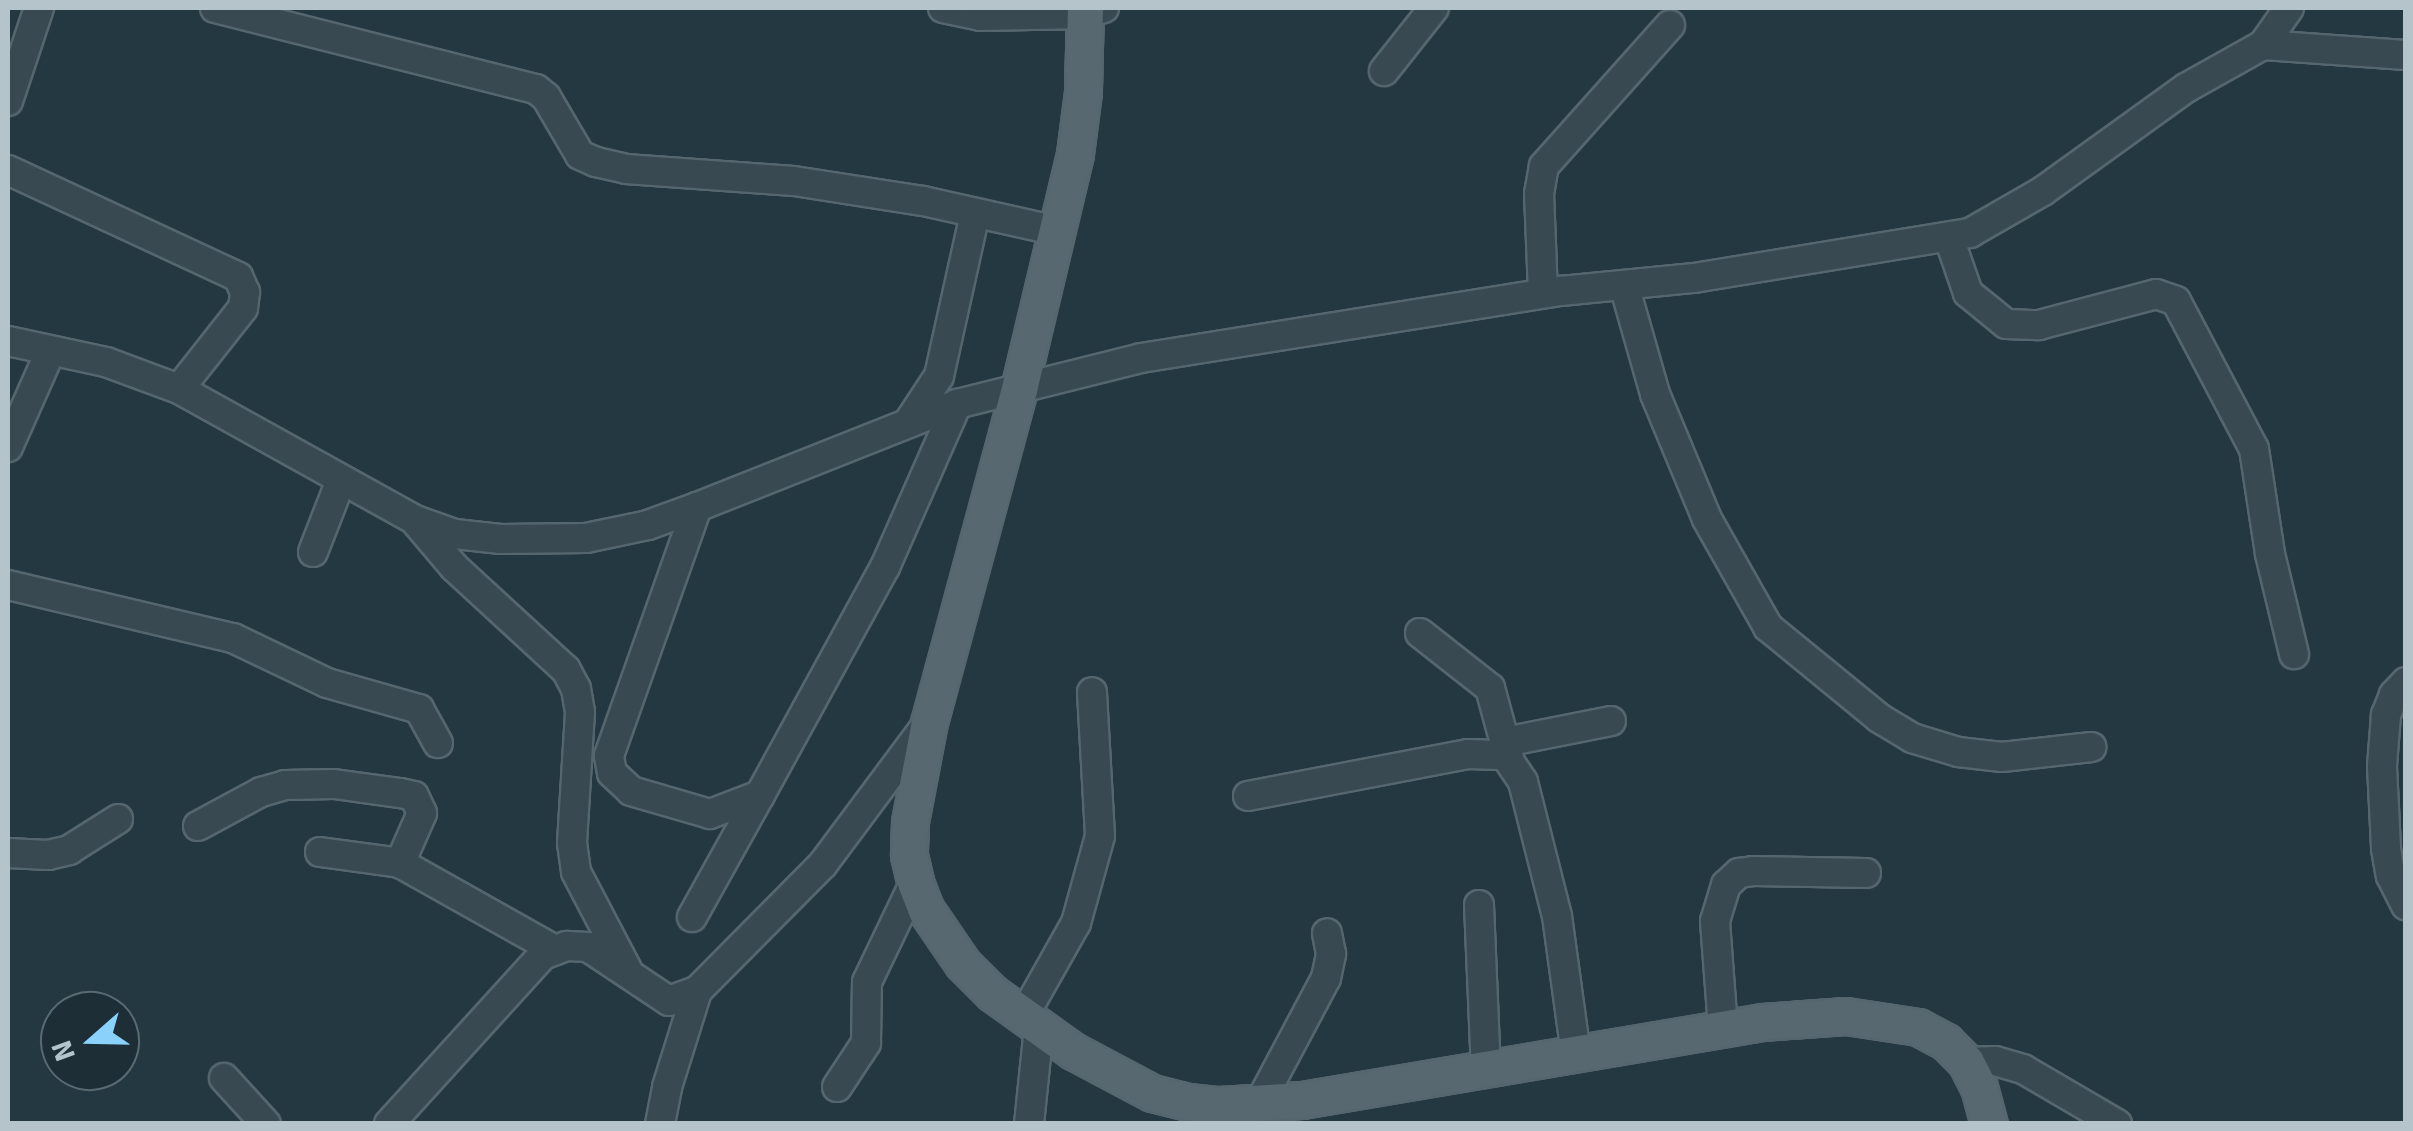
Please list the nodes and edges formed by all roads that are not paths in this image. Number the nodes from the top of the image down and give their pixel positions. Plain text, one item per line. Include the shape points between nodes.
1 (39, 8) edge
2 (215, 8) edge
3 (943, 8) edge
4 (1434, 8) edge
5 (2289, 8) edge
6 (1091, 10) edge
7 (1670, 25) dead end
8 (2263, 45) junction
9 (2406, 55) edge
10 (1384, 70) dead end
11 (8, 101) edge
12 (8, 170) edge
13 (975, 213) junction
14 (1058, 231) junction
15 (1949, 238) junction
16 (1624, 285) junction
17 (1543, 294) junction
18 (8, 340) edge
19 (50, 352) junction
20 (179, 389) junction
21 (1018, 389) junction
22 (958, 404) junction
23 (907, 424) junction
24 (8, 447) edge
25 (341, 480) junction
26 (697, 508) junction
27 (415, 520) junction
28 (313, 552) dead end
29 (8, 585) edge
30 (1420, 633) dead end
31 (2294, 654) dead end
32 (2406, 682) edge
33 (1092, 692) dead end
34 (929, 722) junction
35 (1611, 722) dead end
36 (438, 742) dead end
37 (2091, 747) dead end
38 (1507, 750) junction
39 (760, 795) junction
40 (1248, 796) dead end
41 (118, 819) dead end
42 (198, 826) dead end
43 (320, 852) dead end
44 (8, 853) edge
45 (400, 863) junction
46 (1866, 872) dead end
47 (915, 882) junction
48 (2406, 905) edge
49 (1479, 906) dead end
50 (692, 917) dead end
51 (1327, 932) dead end
52 (556, 950) junction
53 (630, 976) junction
54 (697, 992) junction
55 (1031, 1022) junction
56 (1724, 1028) junction
57 (1576, 1054) junction
58 (1966, 1062) junction
59 (1486, 1069) junction
60 (224, 1078) dead end
61 (837, 1087) dead end
62 (1259, 1104) junction
63 (266, 1124) edge
64 (389, 1124) edge
65 (660, 1124) edge
66 (1029, 1124) edge
67 (1989, 1124) edge
68 (2117, 1124) edge

1 - 11 street
2 - 13 street via 536,90 580,155 596,162 794,181
3 - 6 street via 980,16
4 - 10 street
5 - 8 street
6 - 14 main road via 1075,154
7 - 17 street via 1544,166 1538,194
8 - 9 street
8 - 15 street via 2119,133 2043,191
12 - 20 street via 238,277 243,308
13 - 14 street
13 - 23 street via 939,376
14 - 21 main road
15 - 16 street
15 - 31 street via 1968,293 2006,324 2039,325 2156,294 2176,301 2254,449
16 - 17 street
16 - 37 street via 1655,394 1707,520 1768,627 1912,738 2002,757
17 - 21 street via 1141,358
18 - 19 street
19 - 20 street via 106,362
19 - 24 street
20 - 25 street
21 - 22 street
21 - 34 main road
22 - 23 street
22 - 39 street via 885,567
23 - 26 street
25 - 27 street
25 - 28 street
26 - 27 street via 586,538 501,539 455,534
26 - 39 street via 609,756 612,772 631,791 710,814
27 - 53 street via 454,566 566,670 576,688 576,872
29 - 36 street via 233,638 327,683 419,709
30 - 38 street via 1490,688
32 - 48 street via 2386,716 2382,766 2386,849
33 - 55 street via 1100,820 1094,864 1076,923
34 - 47 main road via 910,822
34 - 54 street via 823,864
35 - 38 street
38 - 40 street
38 - 57 street via 1523,782 1557,916
39 - 50 street
41 - 44 street via 69,850
42 - 45 street via 285,785 400,792 414,796 422,813
43 - 45 street
45 - 52 street
46 - 56 street via 1753,871 1739,873 1726,886 1714,921
47 - 55 main road via 963,964
47 - 61 street via 873,961 866,1042
49 - 59 street
51 - 62 street via 1326,978
52 - 53 street via 588,947
52 - 64 street via 542,955
53 - 54 street via 669,1001
54 - 65 street
55 - 62 main road via 1152,1093 1188,1102
55 - 66 street
56 - 57 main road
56 - 58 main road via 1819,1017 1884,1020 1932,1034
57 - 59 main road
58 - 67 main road
58 - 68 street via 1995,1060 2023,1068
59 - 62 main road
60 - 63 street

